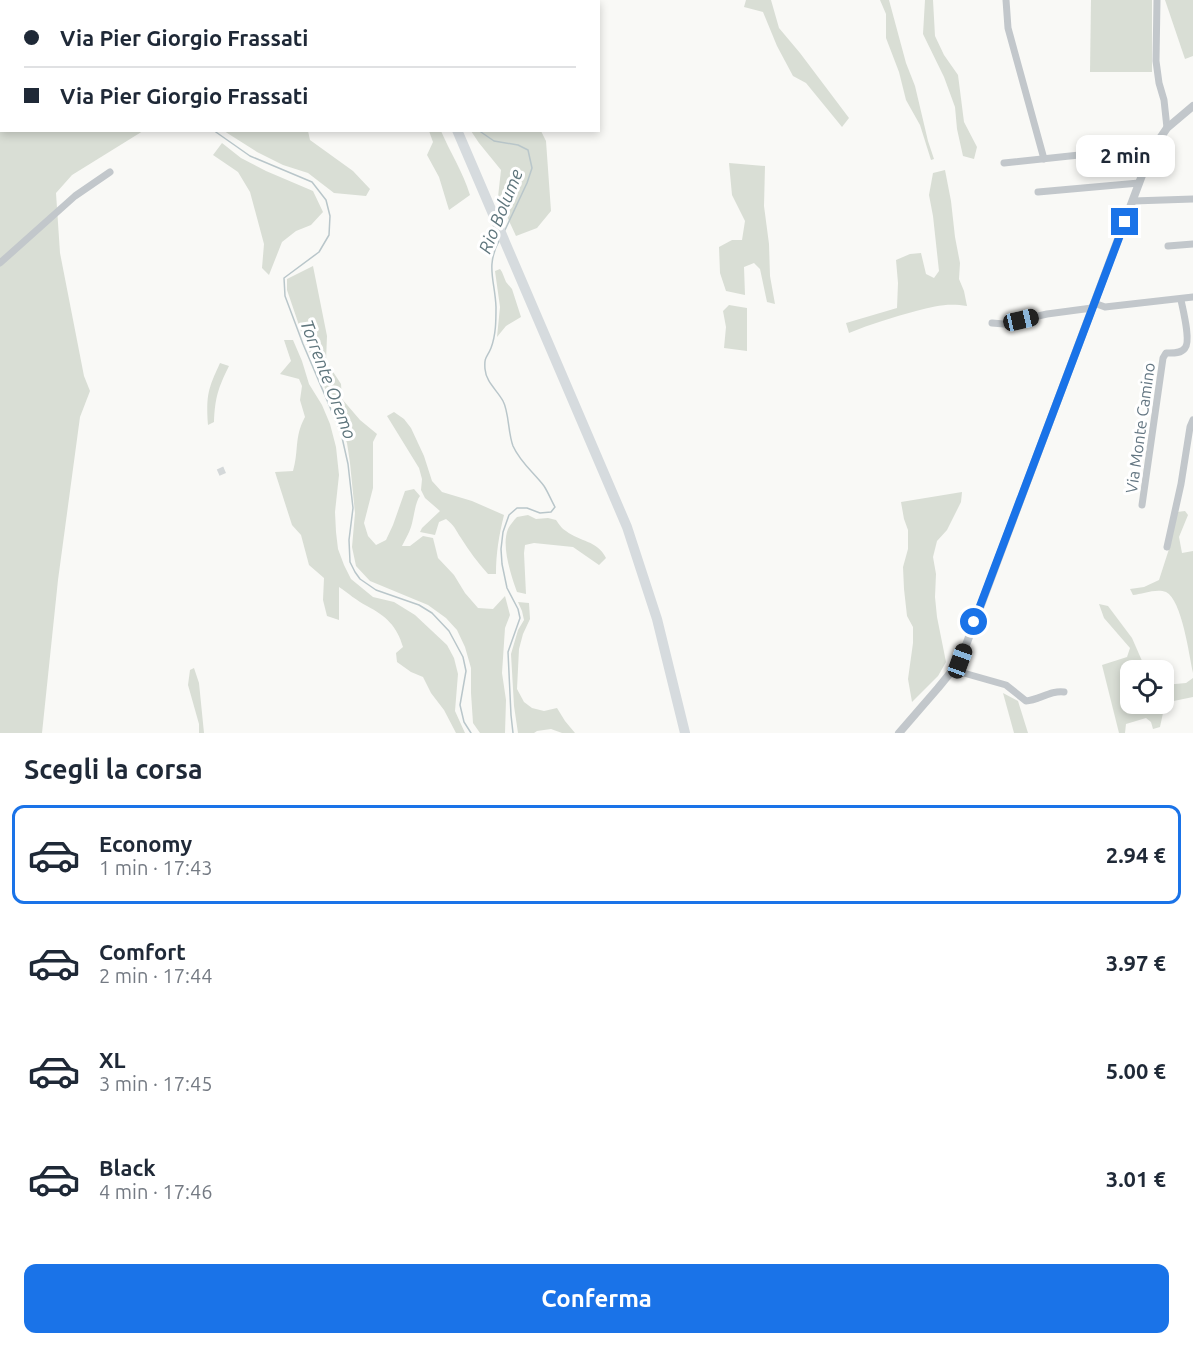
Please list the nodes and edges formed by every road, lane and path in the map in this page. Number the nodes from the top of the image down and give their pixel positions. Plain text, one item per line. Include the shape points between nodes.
1 (1006, 0) edge
2 (1157, 0) edge
3 (1164, 100) junction
4 (1193, 106) edge
5 (1176, 120) junction
6 (1167, 128) junction
7 (459, 132) edge
8 (1154, 147) junction
9 (1044, 159) junction
10 (1004, 163) dead end
11 (110, 172) dead end
12 (1139, 183) junction
13 (1038, 192) dead end
14 (1193, 199) edge
15 (1133, 201) junction
16 (1193, 244) edge
17 (1168, 246) dead end
18 (0, 264) edge
19 (1193, 297) edge
20 (1181, 300) junction
21 (1093, 306) junction
22 (992, 323) dead end
23 (1193, 420) edge
24 (1142, 506) dead end
25 (1167, 547) dead end
26 (953, 670) junction
27 (1064, 692) dead end
28 (685, 733) edge
29 (899, 733) edge

1 - 9 street via 1008,28
2 - 3 street via 1156,61
3 - 5 street
3 - 6 street
4 - 5 street
5 - 6 street
6 - 8 street
7 - 28 main road via 627,527 657,618
8 - 9 street
8 - 12 street
9 - 10 street
11 - 18 street via 75,196
12 - 13 street
12 - 15 street
14 - 15 street
15 - 21 street
16 - 17 street
19 - 20 street
20 - 21 street
20 - 24 street, Via Monte Camino via 1188,341 1186,348 1166,353 1164,358
21 - 22 street
21 - 26 street via 960,661
23 - 25 street
26 - 27 street via 1006,685 1026,701
26 - 29 street

